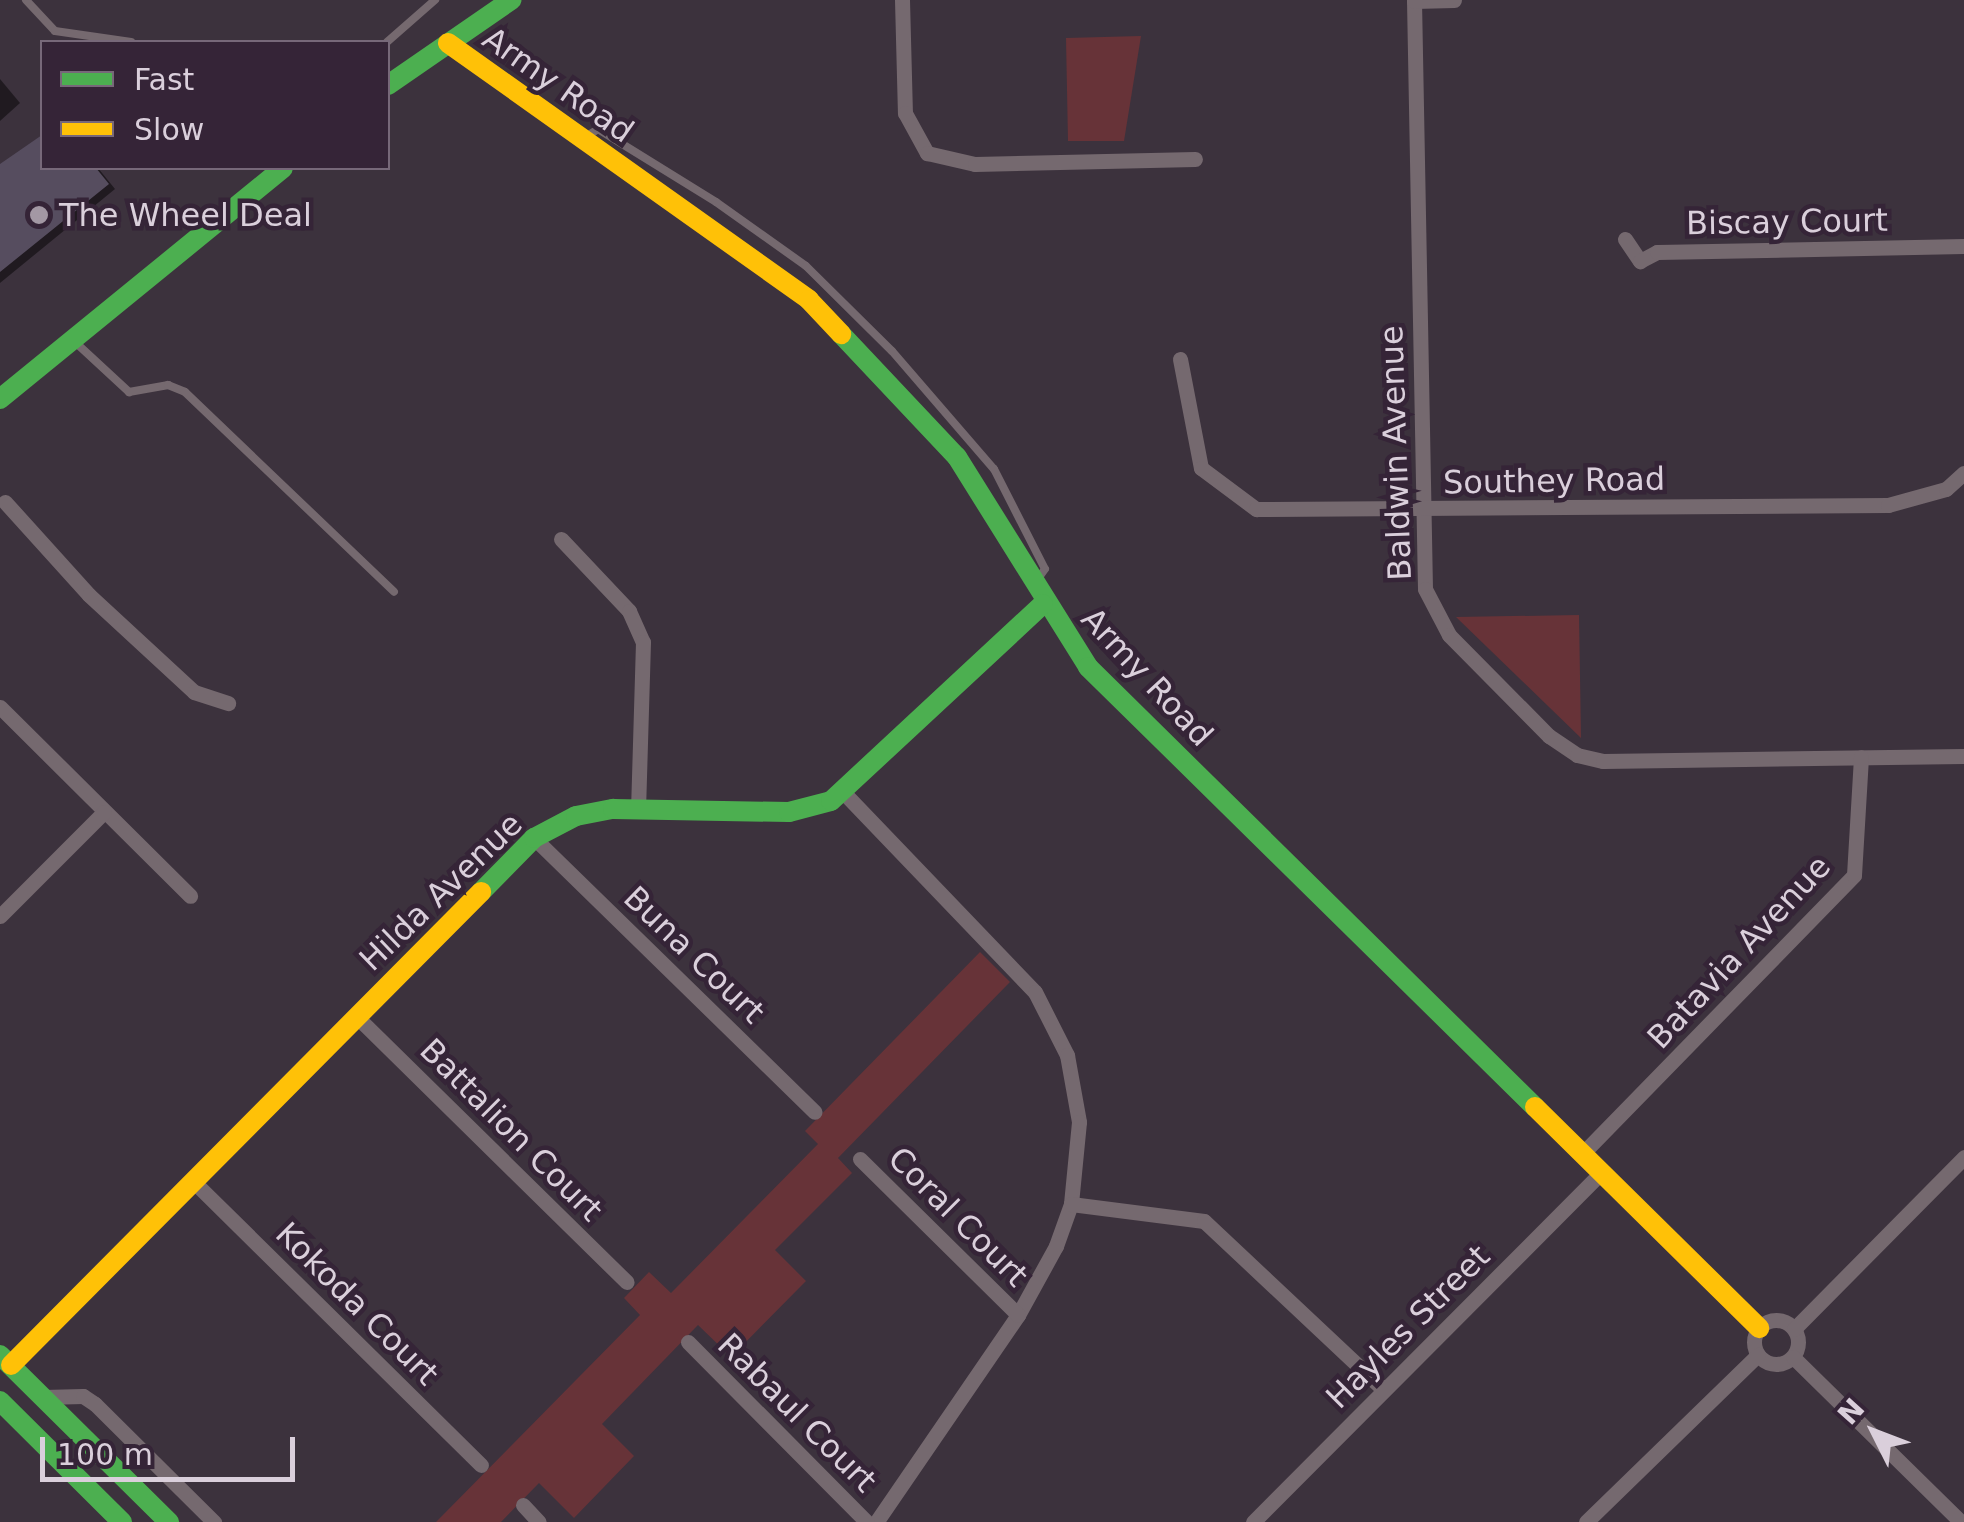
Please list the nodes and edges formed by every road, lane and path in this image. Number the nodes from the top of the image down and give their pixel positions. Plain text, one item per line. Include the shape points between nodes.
1 (26, 0) edge
2 (435, 0) edge
3 (511, 0) edge
4 (902, 0) edge
5 (1414, 0) edge
6 (1454, 0) edge
7 (117, 40) edge
8 (389, 40) edge
9 (448, 43) junction
10 (390, 84) edge
11 (1195, 160) dead end
12 (276, 170) edge
13 (1625, 239) dead end
14 (1964, 246) edge
15 (71, 339) junction
16 (1180, 359) dead end
17 (0, 399) edge
18 (1964, 474) edge
19 (2, 502) edge
20 (1423, 510) junction
21 (561, 540) dead end
22 (394, 592) dead end
23 (1038, 595) junction
24 (228, 703) dead end
25 (0, 707) edge
26 (1964, 756) edge
27 (1861, 757) junction
28 (845, 794) junction
29 (638, 810) junction
30 (104, 812) junction
31 (534, 838) junction
32 (190, 896) dead end
33 (0, 916) edge
34 (357, 1017) junction
35 (815, 1112) dead end
36 (1583, 1152) junction
37 (1964, 1157) edge
38 (860, 1159) dead end
39 (1602, 1172) junction
40 (194, 1182) junction
41 (1071, 1204) junction
42 (627, 1282) dead end
43 (1018, 1314) junction
44 (1758, 1328) junction
45 (1794, 1329) junction
46 (688, 1342) dead end
47 (1758, 1356) junction
48 (1793, 1358) junction
49 (4, 1365) edge
50 (1384, 1389) junction
51 (43, 1396) junction
52 (0, 1401) edge
53 (481, 1465) dead end
54 (523, 1506) dead end
55 (1959, 1513) edge
56 (122, 1522) edge
57 (169, 1522) edge
58 (214, 1522) edge
59 (540, 1522) edge
60 (868, 1522) edge
61 (876, 1522) edge
62 (1253, 1522) edge
63 (1586, 1522) edge

1 - 7 lane via 55,31
2 - 8 lane
3 - 9 street
4 - 11 street via 905,113 927,153 976,164
5 - 6 street
5 - 20 street, Baldwin Avenue
9 - 10 street
9 - 23 street, Army Road via 809,300 956,457
12 - 15 street
13 - 14 street, Biscay Court via 1640,261 1656,252
15 - 17 street
15 - 22 lane via 130,392 168,386 185,392
16 - 20 street, Southey Road via 1196,456 1229,494 1256,509
18 - 20 street, Southey Road via 1946,489 1888,505
19 - 24 street via 194,692
20 - 27 street, Baldwin Avenue via 1425,590 1434,613 1549,736 1578,755 1658,762
21 - 29 street via 630,611 644,642
23 - 28 street, Hilda Avenue
23 - 36 street, Army Road via 1088,667
25 - 30 street
26 - 27 street, Baldwin Avenue
27 - 36 street, Batavia Avenue via 1854,875
28 - 29 street, Hilda Avenue via 789,812
28 - 41 street via 1012,962 1052,1022 1067,1055 1078,1122
29 - 31 street, Hilda Avenue via 576,816
30 - 32 street
30 - 33 street
31 - 34 street, Hilda Avenue
31 - 35 street, Buna Court
34 - 40 street, Hilda Avenue
34 - 42 street, Battalion Court
36 - 39 street, Army Road
37 - 45 street
38 - 43 street, Coral Court
39 - 44 street, Army Road
39 - 50 street, Hayles Street
40 - 49 street, Hilda Avenue
40 - 53 street, Kokoda Court
41 - 43 street
41 - 50 street via 1204,1221
43 - 61 street
44 - 45 street via 1777,1320
44 - 47 street
45 - 48 street
46 - 60 street, Rabaul Court
47 - 48 street via 1775,1365
47 - 63 street
48 - 55 street
49 - 51 street
50 - 62 street, Hayles Street
51 - 57 street
51 - 58 street via 83,1396 95,1404
52 - 56 street
54 - 59 street

